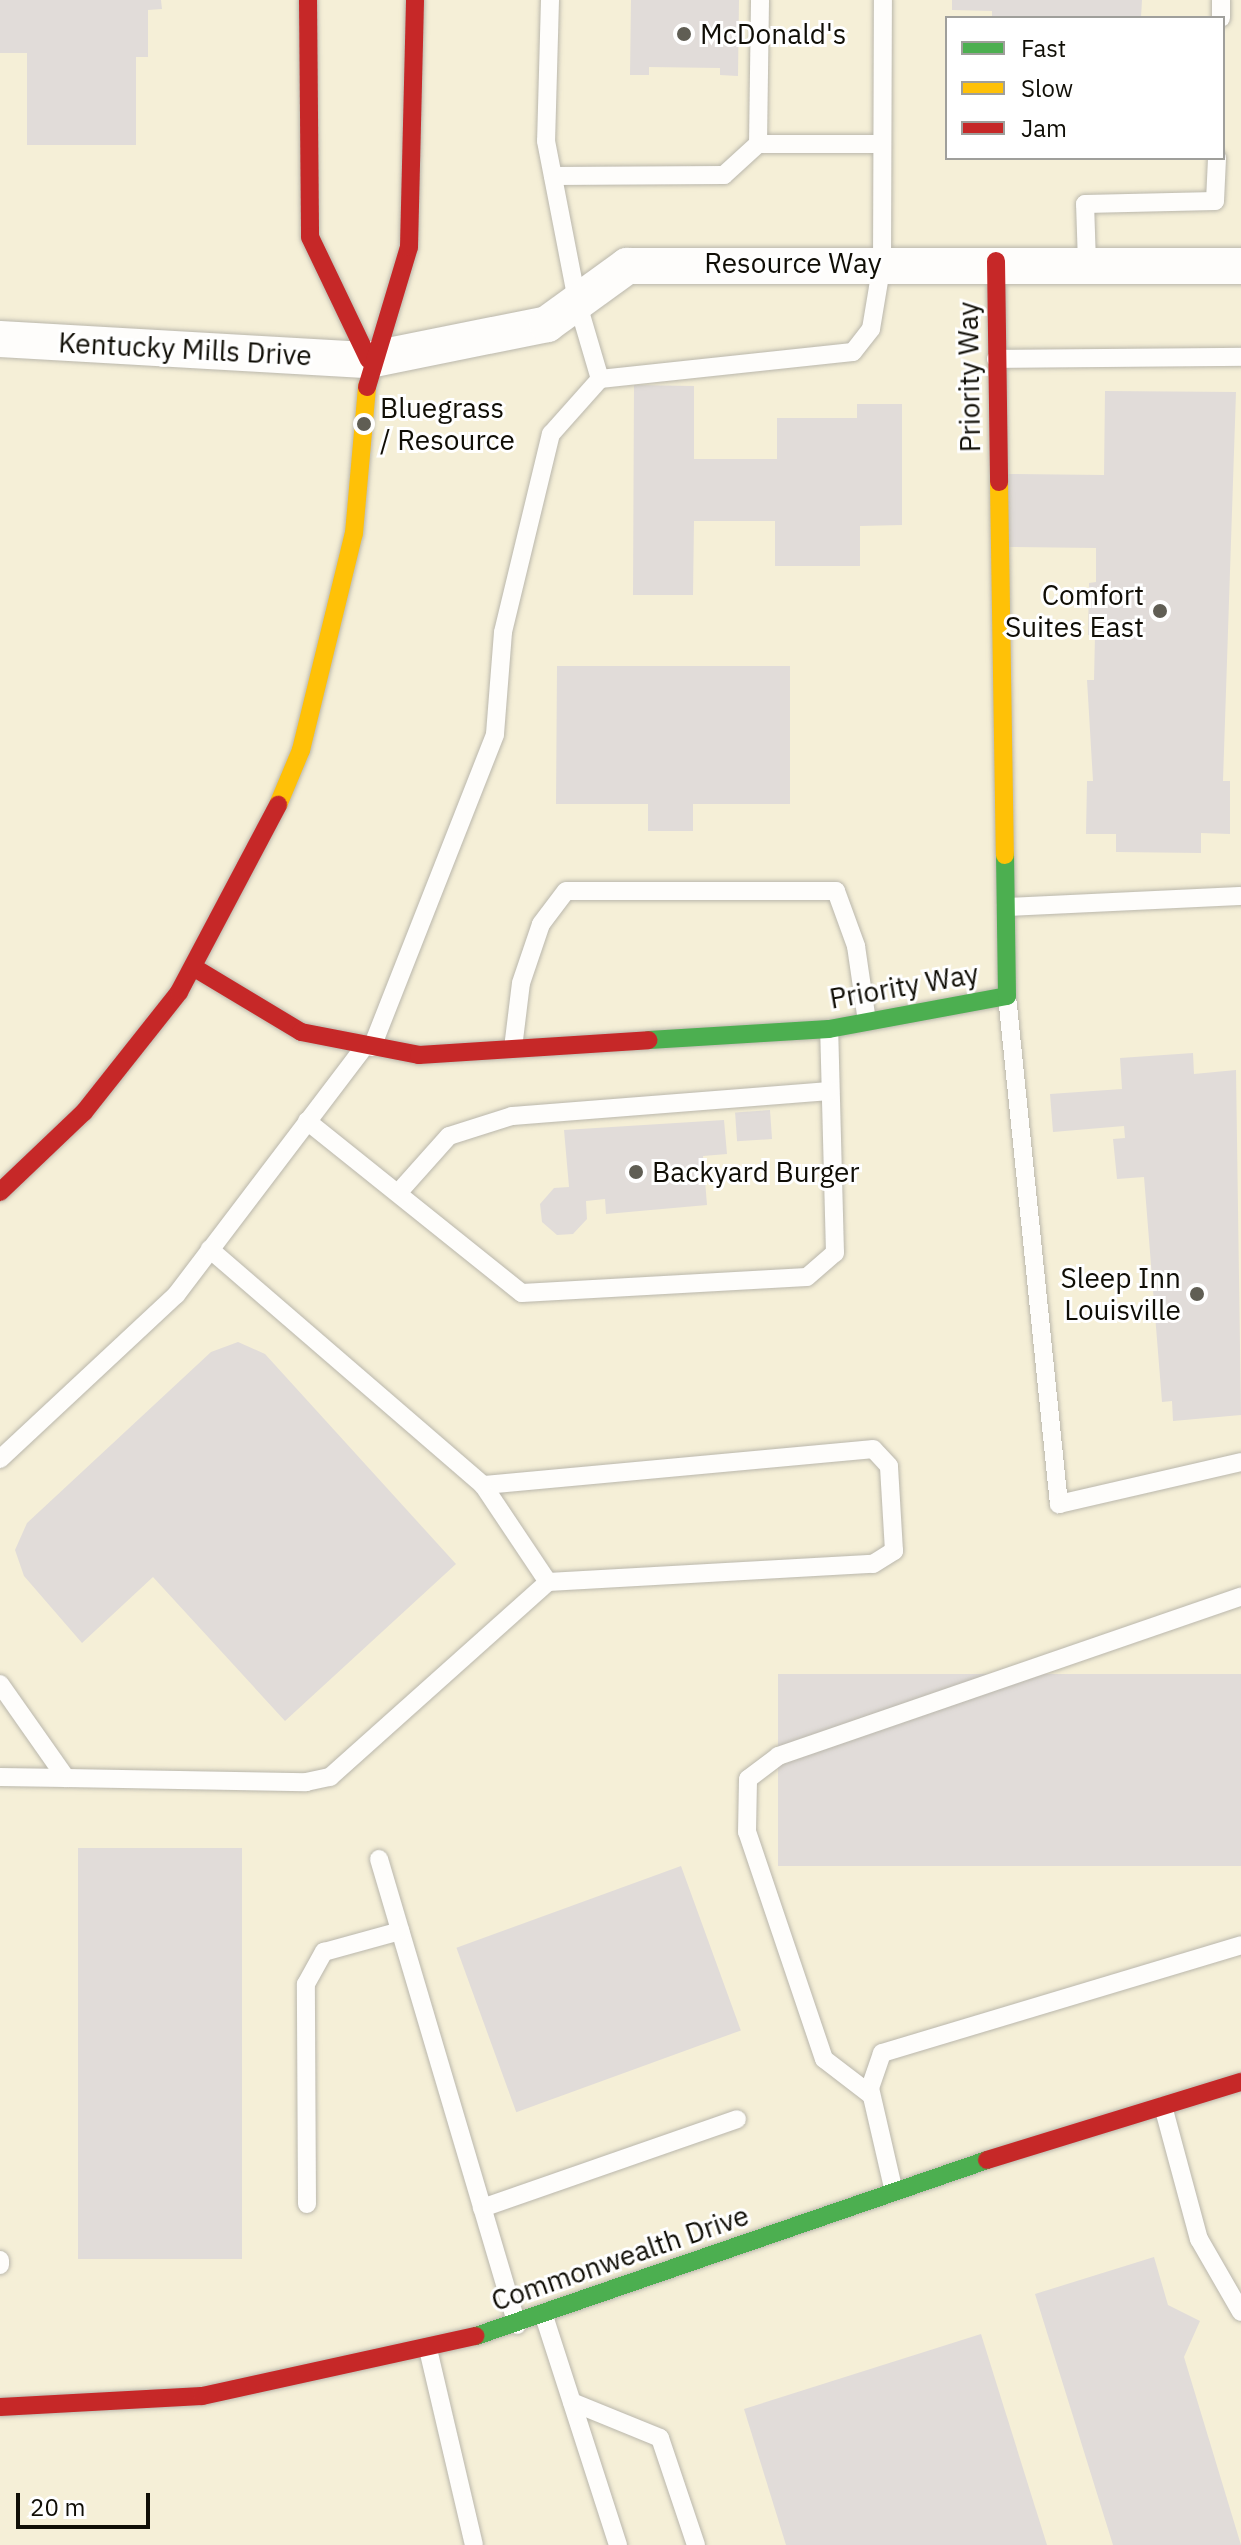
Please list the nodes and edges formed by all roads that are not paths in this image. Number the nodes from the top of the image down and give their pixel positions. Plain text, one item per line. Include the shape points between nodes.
1 (308, 0) edge
2 (415, 0) edge
3 (550, 0) edge
4 (760, 0) edge
5 (883, 0) edge
6 (758, 144) junction
7 (880, 144) junction
8 (1217, 160) edge
9 (553, 176) junction
10 (996, 261) junction
11 (882, 263) junction
12 (1087, 263) junction
13 (1241, 266) edge
14 (577, 301) junction
15 (0, 339) edge
16 (1241, 357) edge
17 (996, 359) junction
18 (369, 360) junction
19 (600, 379) junction
20 (1241, 896) edge
21 (1006, 907) junction
22 (193, 967) junction
23 (1007, 996) junction
24 (868, 1022) junction
25 (829, 1029) junction
26 (513, 1048) junction
27 (367, 1049) junction
28 (830, 1091) junction
29 (307, 1121) junction
30 (0, 1192) edge
31 (398, 1193) junction
32 (210, 1249) junction
33 (0, 1459) edge
34 (1241, 1462) edge
35 (483, 1485) junction
36 (548, 1582) junction
37 (1241, 1597) edge
38 (0, 1684) edge
39 (0, 1777) edge
40 (66, 1778) junction
41 (379, 1859) dead end
42 (400, 1931) junction
43 (1241, 1945) edge
44 (1241, 2082) edge
45 (871, 2095) junction
46 (1163, 2106) junction
47 (737, 2119) dead end
48 (894, 2192) junction
49 (307, 2204) dead end
50 (482, 2208) junction
51 (1241, 2312) edge
52 (544, 2316) junction
53 (517, 2325) junction
54 (428, 2349) junction
55 (572, 2402) junction
56 (0, 2407) edge
57 (474, 2545) edge
58 (618, 2545) edge
59 (696, 2545) edge

1 - 18 street via 310,237
2 - 18 street via 409,247
3 - 9 lane via 546,141
4 - 6 lane
5 - 7 lane
6 - 7 lane
6 - 9 lane via 724,175
7 - 11 lane
8 - 12 lane via 1215,201 1085,204
9 - 14 lane
10 - 11 street, Resource Way
10 - 12 street, Resource Way
10 - 17 street, Priority Way
11 - 14 street, Resource Way via 627,266
11 - 19 lane via 871,329 853,352
12 - 13 street, Resource Way
14 - 18 street, Resource Way via 547,324 483,342
14 - 19 lane
15 - 18 street, Kentucky Mills Drive
16 - 17 lane
17 - 21 street, Priority Way
18 - 22 street via 354,533 301,750 257,856
19 - 27 lane via 551,434 503,632 495,734
20 - 21 lane
21 - 23 street, Priority Way
22 - 27 street, Priority Way via 301,1032
22 - 30 street via 84,1112
23 - 24 street, Priority Way
23 - 34 lane via 1059,1504
24 - 25 street, Priority Way
24 - 26 lane via 856,946 836,891 566,891 541,924 521,983
25 - 26 street, Priority Way
25 - 28 lane
26 - 27 street, Priority Way via 419,1055
27 - 29 lane
28 - 31 lane via 512,1116 449,1136
28 - 31 lane via 835,1253 807,1277 522,1293
29 - 31 lane
29 - 32 lane
32 - 33 lane via 176,1295
32 - 35 lane
35 - 36 lane
35 - 36 lane via 873,1449 889,1466 894,1551 873,1564
36 - 40 lane via 330,1777
37 - 45 lane via 778,1756 748,1779 747,1832 824,2059
38 - 40 lane
39 - 40 lane
41 - 42 lane
42 - 49 lane via 324,1952 306,1984
42 - 50 lane
43 - 45 lane via 882,2053
44 - 46 street, Commonwealth Drive
45 - 48 lane
46 - 48 street, Commonwealth Drive
46 - 51 lane via 1199,2239
47 - 50 lane
48 - 52 street, Commonwealth Drive
50 - 53 lane
52 - 53 street, Commonwealth Drive
52 - 55 lane
53 - 54 street, Commonwealth Drive
54 - 56 street, Commonwealth Drive via 202,2396
54 - 57 lane
55 - 58 lane
55 - 59 lane via 660,2438

